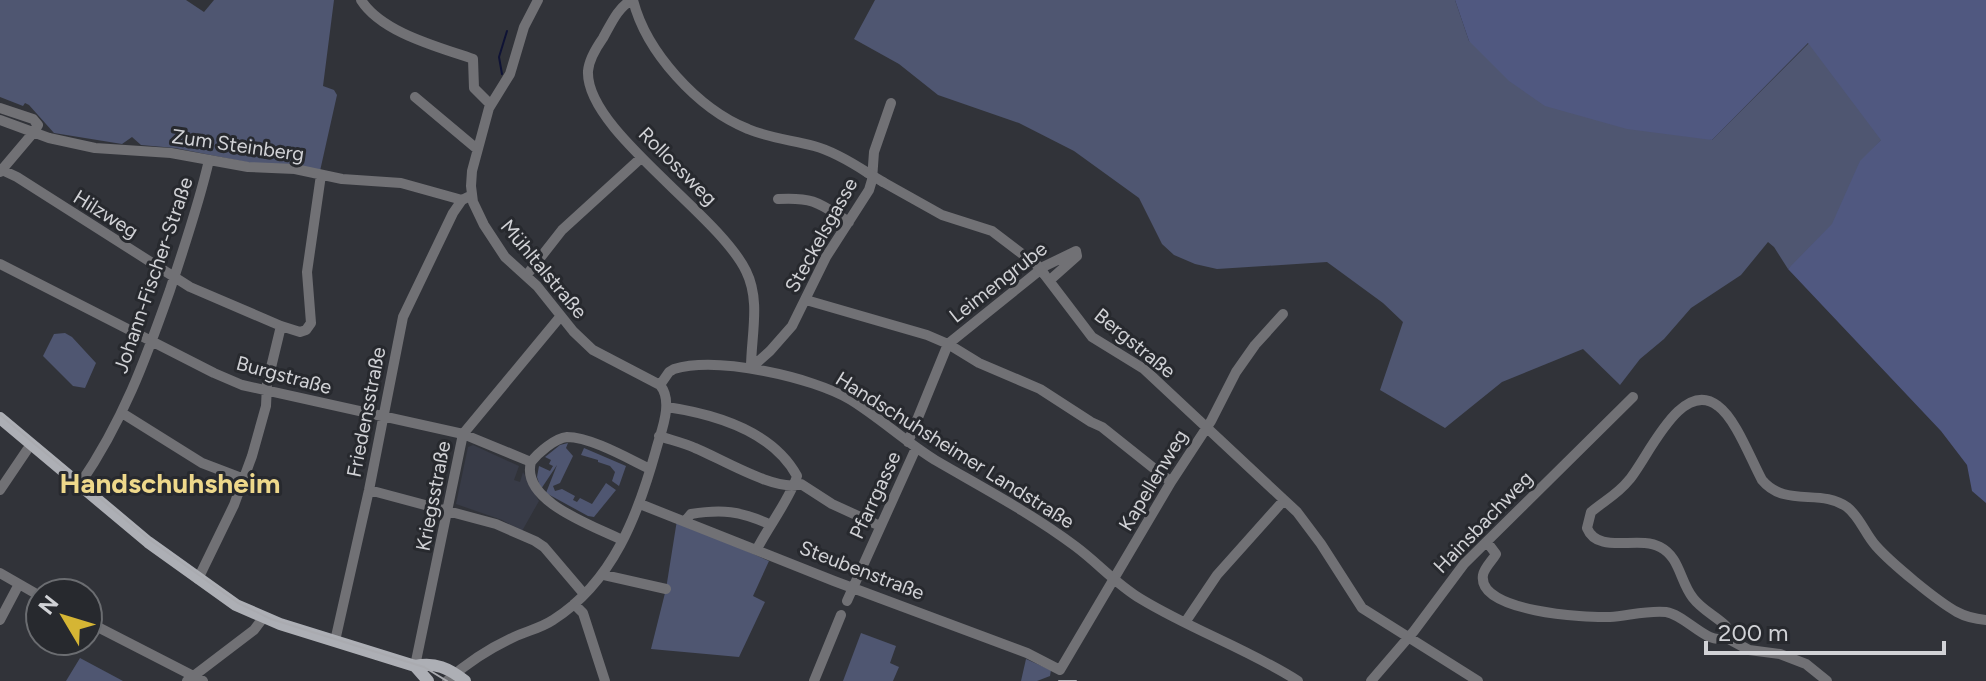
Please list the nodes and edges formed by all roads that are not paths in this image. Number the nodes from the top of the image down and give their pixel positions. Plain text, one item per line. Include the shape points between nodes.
1 (361, 0) edge
2 (538, 0) edge
3 (633, 0) edge
4 (415, 97) dead end
5 (891, 103) dead end
6 (491, 105) junction
7 (0, 108) edge
8 (0, 120) edge
9 (33, 133) junction
10 (477, 149) junction
11 (641, 158) junction
12 (209, 160) junction
13 (1, 170) edge
14 (321, 175) junction
15 (467, 198) junction
16 (778, 199) dead end
17 (849, 222) junction
18 (0, 264) edge
19 (1044, 273) junction
20 (526, 276) junction
21 (174, 277) junction
22 (806, 300) junction
23 (1283, 314) dead end
24 (560, 317) junction
25 (281, 326) junction
26 (153, 343) junction
27 (948, 344) junction
28 (751, 368) junction
29 (660, 385) junction
30 (266, 392) junction
31 (1633, 397) dead end
32 (667, 407) junction
33 (122, 413) junction
34 (384, 417) junction
35 (0, 418) edge
36 (1207, 428) junction
37 (463, 434) junction
38 (659, 436) junction
39 (912, 445) junction
40 (27, 450) dead end
41 (531, 462) junction
42 (650, 469) junction
43 (244, 479) junction
44 (1171, 482) junction
45 (80, 484) junction
46 (794, 486) junction
47 (0, 490) edge
48 (369, 490) junction
49 (1284, 500) junction
50 (640, 504) junction
51 (448, 510) junction
52 (686, 520) junction
53 (769, 524) junction
54 (880, 526) junction
55 (622, 540) junction
56 (1487, 542) junction
57 (757, 549) junction
58 (0, 573) edge
59 (604, 575) junction
60 (198, 579) junction
61 (1113, 581) junction
62 (19, 584) junction
63 (852, 585) junction
64 (24, 587) edge
65 (666, 589) dead end
66 (584, 594) junction
67 (847, 601) dead end
68 (574, 604) junction
69 (841, 615) dead end
70 (263, 618) junction
71 (0, 620) edge
72 (1986, 620) edge
73 (1186, 621) junction
74 (104, 631) edge
75 (1408, 637) junction
76 (1725, 637) junction
77 (335, 641) junction
78 (415, 666) junction
79 (1061, 676) edge
80 (456, 678) edge
81 (195, 679) edge
82 (428, 681) edge
83 (605, 681) edge
84 (814, 681) edge
85 (1298, 681) edge
86 (1371, 681) edge
87 (1478, 681) edge
88 (1827, 681) edge

1 - 6 street via 376,17 420,41 473,59 474,88
2 - 6 street, Mühltalstraße via 510,74
3 - 11 street, Rollossweg via 623,6 595,51 588,77 599,104
3 - 19 street, Bergstraße, bridge via 641,27 657,52 707,104 749,130 840,156 942,215 992,231
4 - 10 street
5 - 17 street, Steckelsgasse via 874,152 871,184
6 - 10 street, Mühltalstraße
7 - 9 street via 33,119 38,125
8 - 9 street, Zum Steinberg
9 - 12 street, Zum Steinberg via 95,148
9 - 13 street
10 - 15 street, Mühltalstraße
11 - 20 street via 562,230
11 - 28 street, Rollossweg via 699,211 747,273 753,305
12 - 14 street, Zum Steinberg
12 - 21 street, Johann-Fischer-Straße
13 - 21 street, Hilzweg
14 - 15 street, Zum Steinberg via 401,183
14 - 25 street via 307,272 311,323 300,332
15 - 20 street, Mühltalstraße via 505,257
15 - 34 street, Friedensstraße via 435,247 403,317
16 - 17 street via 805,197
17 - 22 street, Steckelsgasse
18 - 26 street, Burgstraße
19 - 27 street, Leimengrube via 1074,260 1077,251 1045,266
19 - 36 street, Bergstraße via 1092,337 1144,369
20 - 24 street, Mühltalstraße
21 - 25 street, Hilzweg
21 - 26 street, Johann-Fischer-Straße
22 - 27 street
22 - 28 street, Steckelsgasse via 790,330
23 - 36 street, Kapellenweg via 1241,364
24 - 29 street, Mühltalstraße via 593,350
24 - 37 street, Kriegsstraße
25 - 30 street
26 - 30 street, Burgstraße
26 - 33 street, Johann-Fischer-Straße
27 - 39 street, Pfarrgasse
27 - 44 street via 1040,389 1102,427
28 - 29 street, Handschuhsheimer Landstraße via 681,367 669,372
28 - 39 street, Handschuhsheimer Landstraße via 829,388
29 - 32 street
30 - 34 street, Burgstraße
30 - 43 street
31 - 56 street, Hainsbachweg
32 - 38 street
32 - 46 street via 703,412 751,432 793,470
33 - 43 street via 202,463
33 - 45 street, Johann-Fischer-Straße
34 - 37 street, Burgstraße
34 - 48 street, Friedensstraße
35 - 45 main road
36 - 44 street, Kapellenweg
36 - 49 street, Bergstraße
37 - 41 street, Burgstraße
37 - 51 street, Kriegsstraße
38 - 42 street
38 - 46 street
39 - 54 street, Pfarrgasse
39 - 61 street, Handschuhsheimer Landstraße via 1035,517
40 - 47 street
41 - 42 street via 570,437
41 - 55 street via 531,481 541,497
42 - 50 street
43 - 60 street
44 - 61 street, Kapellenweg
45 - 60 main road
46 - 53 street
46 - 54 street via 801,484
48 - 51 street
48 - 77 street, Friedensstraße
49 - 73 street via 1217,575
49 - 75 street, Bergstraße via 1321,544 1356,601
50 - 52 street, Steubenstraße
50 - 55 street
51 - 66 street via 540,544
51 - 78 street, Kriegsstraße
52 - 53 street via 691,514 730,511
52 - 57 street, Steubenstraße
53 - 57 street
54 - 63 street, Pfarrgasse
55 - 59 street
56 - 75 street, Hainsbachweg
56 - 76 street via 1496,554 1484,572 1485,585 1508,603 1570,616 1666,612 1690,621 1712,639
57 - 63 street, Steubenstraße
58 - 62 street
59 - 65 street
59 - 66 street
60 - 70 main road
61 - 73 street, Handschuhsheimer Landstraße
61 - 79 street, Kapellenweg
62 - 64 street
62 - 71 street
63 - 67 street, Pfarrgasse
63 - 79 street, Steubenstraße via 1027,653
66 - 68 street
68 - 80 street via 553,620 477,656
68 - 83 street via 583,613
69 - 84 street
70 - 77 main road
70 - 81 street
72 - 76 street via 1944,604 1879,549 1842,504 1786,496 1769,488 1725,412 1700,400 1676,411 1628,482 1590,514 1587,528 1603,542 1650,543 1665,550 1692,597 1724,624
73 - 85 street, Handschuhsheimer Landstraße
74 - 81 street
75 - 86 street, Hainsbachweg
75 - 87 street, Bergstraße
76 - 88 street via 1749,650 1806,664
77 - 78 main road
78 - 80 main road via 431,664
78 - 82 main road

